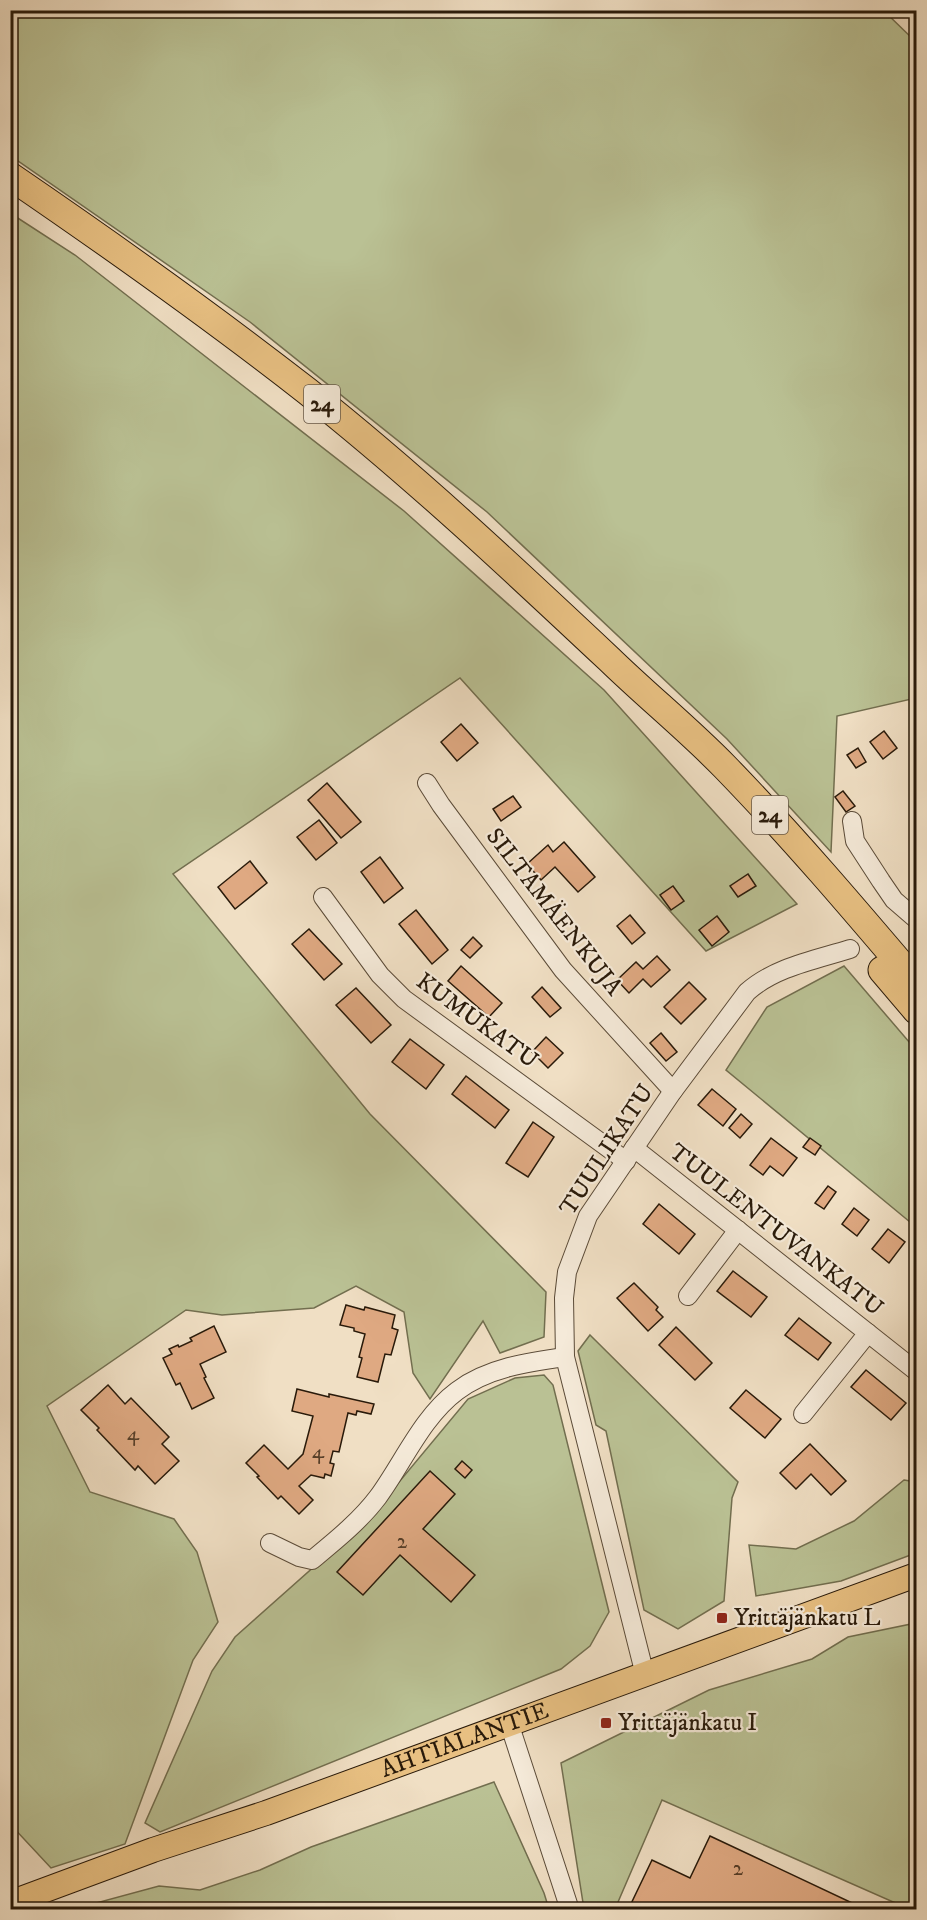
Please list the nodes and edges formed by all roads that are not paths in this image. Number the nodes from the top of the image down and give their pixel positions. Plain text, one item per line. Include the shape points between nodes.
1 (10, 176) edge
2 (611, 661) junction
3 (427, 783) dead end
4 (852, 821) dead end
5 (323, 897) dead end
6 (916, 919) edge
7 (850, 949) dead end
8 (916, 982) edge
9 (916, 1010) edge
10 (673, 1091) junction
11 (630, 1155) junction
12 (738, 1230) junction
13 (688, 1296) dead end
14 (868, 1333) junction
15 (565, 1357) junction
16 (916, 1371) edge
17 (803, 1414) dead end
18 (270, 1543) dead end
19 (916, 1575) edge
20 (645, 1675) junction
21 (509, 1724) junction
22 (10, 1903) edge
23 (570, 1910) edge

1 - 2 highway, 24 via 207,314 309,393 445,508
2 - 8 highway, 24 via 723,765
2 - 9 highway, 24
3 - 10 street, SILTAMÄENKUJA via 562,970
4 - 6 street via 855,841 880,881
5 - 11 street, KUMUKATU via 380,975 404,999
7 - 10 street, TUULIKATU via 759,981
10 - 11 street, TUULIKATU
11 - 12 street, TUULENTUVANKATU
11 - 15 street, TUULIKATU via 588,1215 567,1272
12 - 13 street
12 - 14 street, TUULENTUVANKATU
14 - 16 street, TUULENTUVANKATU
14 - 17 street
15 - 18 street via 505,1368 456,1392 428,1423 376,1499 312,1560
15 - 20 street, TUULIKATU
19 - 20 main road, AHTIALANTIE
20 - 21 main road, AHTIALANTIE
21 - 22 main road, AHTIALANTIE
21 - 23 street

